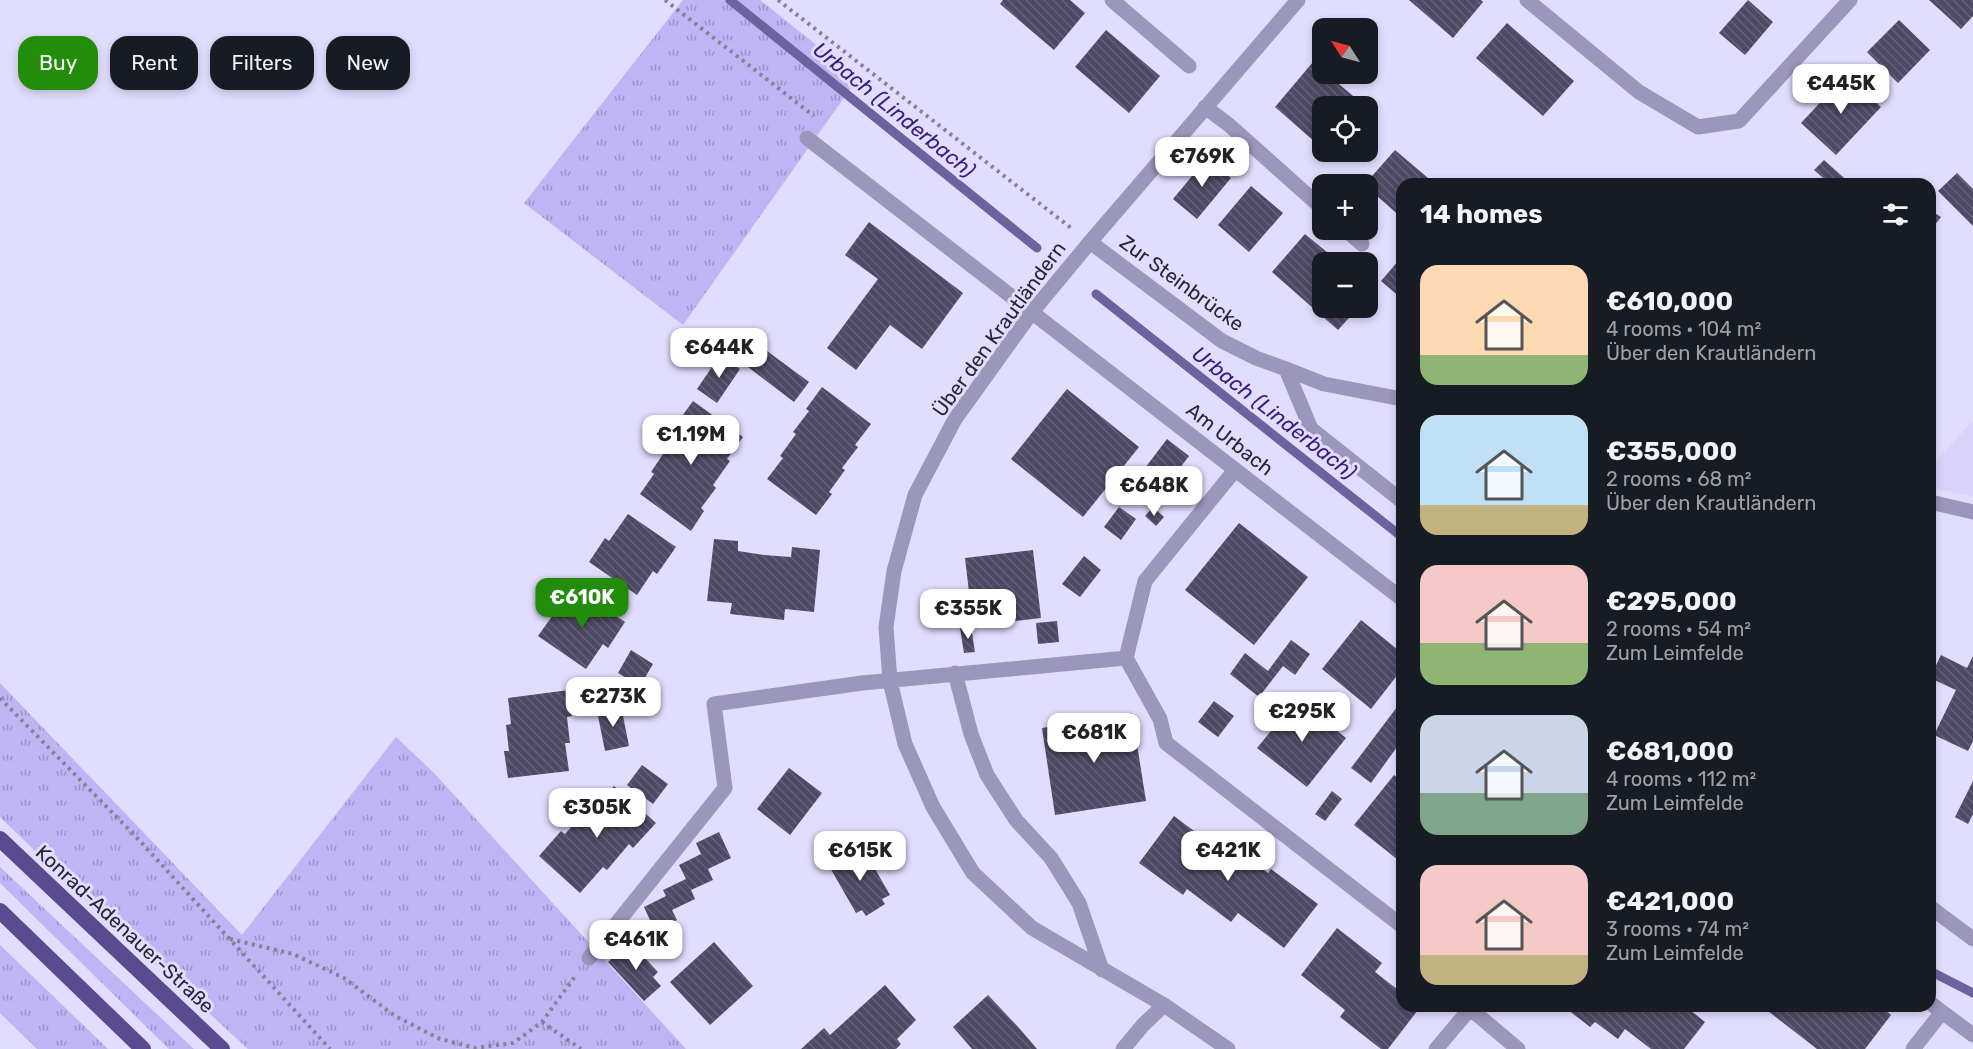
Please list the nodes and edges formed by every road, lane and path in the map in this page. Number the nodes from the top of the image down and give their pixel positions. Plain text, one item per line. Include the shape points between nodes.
1 (665, 0) edge
2 (778, 0) edge
3 (1112, 0) edge
4 (1298, 0) edge
5 (1527, 0) edge
6 (1850, 0) edge
7 (1189, 66) dead end
8 (1205, 107) junction
9 (807, 138) dead end
10 (830, 155) junction
11 (1312, 199) edge
12 (1357, 240) edge
13 (1090, 242) junction
14 (1362, 244) dead end
15 (1032, 312) junction
16 (1286, 369) junction
17 (1396, 398) edge
18 (1235, 470) junction
19 (1396, 496) edge
20 (1936, 503) edge
21 (1973, 512) edge
22 (1396, 594) edge
23 (1126, 658) junction
24 (955, 673) junction
25 (890, 681) junction
26 (0, 698) edge
27 (0, 840) edge
28 (0, 911) edge
29 (1936, 911) edge
30 (1396, 922) edge
31 (229, 939) junction
32 (1973, 939) edge
33 (589, 958) joint
34 (1102, 970) junction
35 (1164, 1005) junction
36 (1936, 1007) edge
37 (1465, 1012) edge
38 (1473, 1012) edge
39 (1933, 1012) edge
40 (542, 1022) junction
41 (1973, 1035) edge
42 (142, 1049) edge
43 (222, 1049) edge
44 (330, 1049) edge
45 (581, 1049) edge
46 (1123, 1049) edge
47 (1228, 1049) edge
48 (1436, 1049) edge
49 (1518, 1049) edge
50 (1913, 1049) edge

1 - 10 path via 818,119
2 - 13 path
3 - 7 street
4 - 8 street, Über den Krautländern
5 - 6 street via 1639,92 1698,127 1739,121
8 - 11 street
8 - 13 street, Über den Krautländern
9 - 10 street, Am Urbach
10 - 15 street, Am Urbach
12 - 14 street
13 - 15 street, Über den Krautländern
13 - 16 street, Zur Steinbrücke via 1222,341
15 - 18 street, Am Urbach
15 - 25 street, Über den Krautländern via 955,419 915,495 894,571 886,627
16 - 17 street, Zur Steinbrücke via 1324,384
16 - 19 street via 1311,429
18 - 22 street, Am Urbach
18 - 23 street via 1145,581
20 - 21 street
23 - 24 street
23 - 30 street via 1160,719 1166,743
24 - 25 street
24 - 34 street via 970,734 987,775 1016,820 1051,858 1079,903
25 - 33 street via 714,704 725,788
25 - 34 street, Über den Krautländern via 905,744 928,797 973,873 1032,928
26 - 31 path
27 - 43 highway, Konrad-Adenauer-Straße
28 - 42 highway
29 - 32 street
31 - 40 path via 293,954 344,978 395,1016 440,1039 475,1048 513,1043
31 - 44 path
33 - 40 path
34 - 35 street, Über den Krautländern
35 - 46 street
35 - 47 street, Über den Krautländern
36 - 41 street
37 - 48 street
38 - 49 street
39 - 50 street
40 - 45 path

